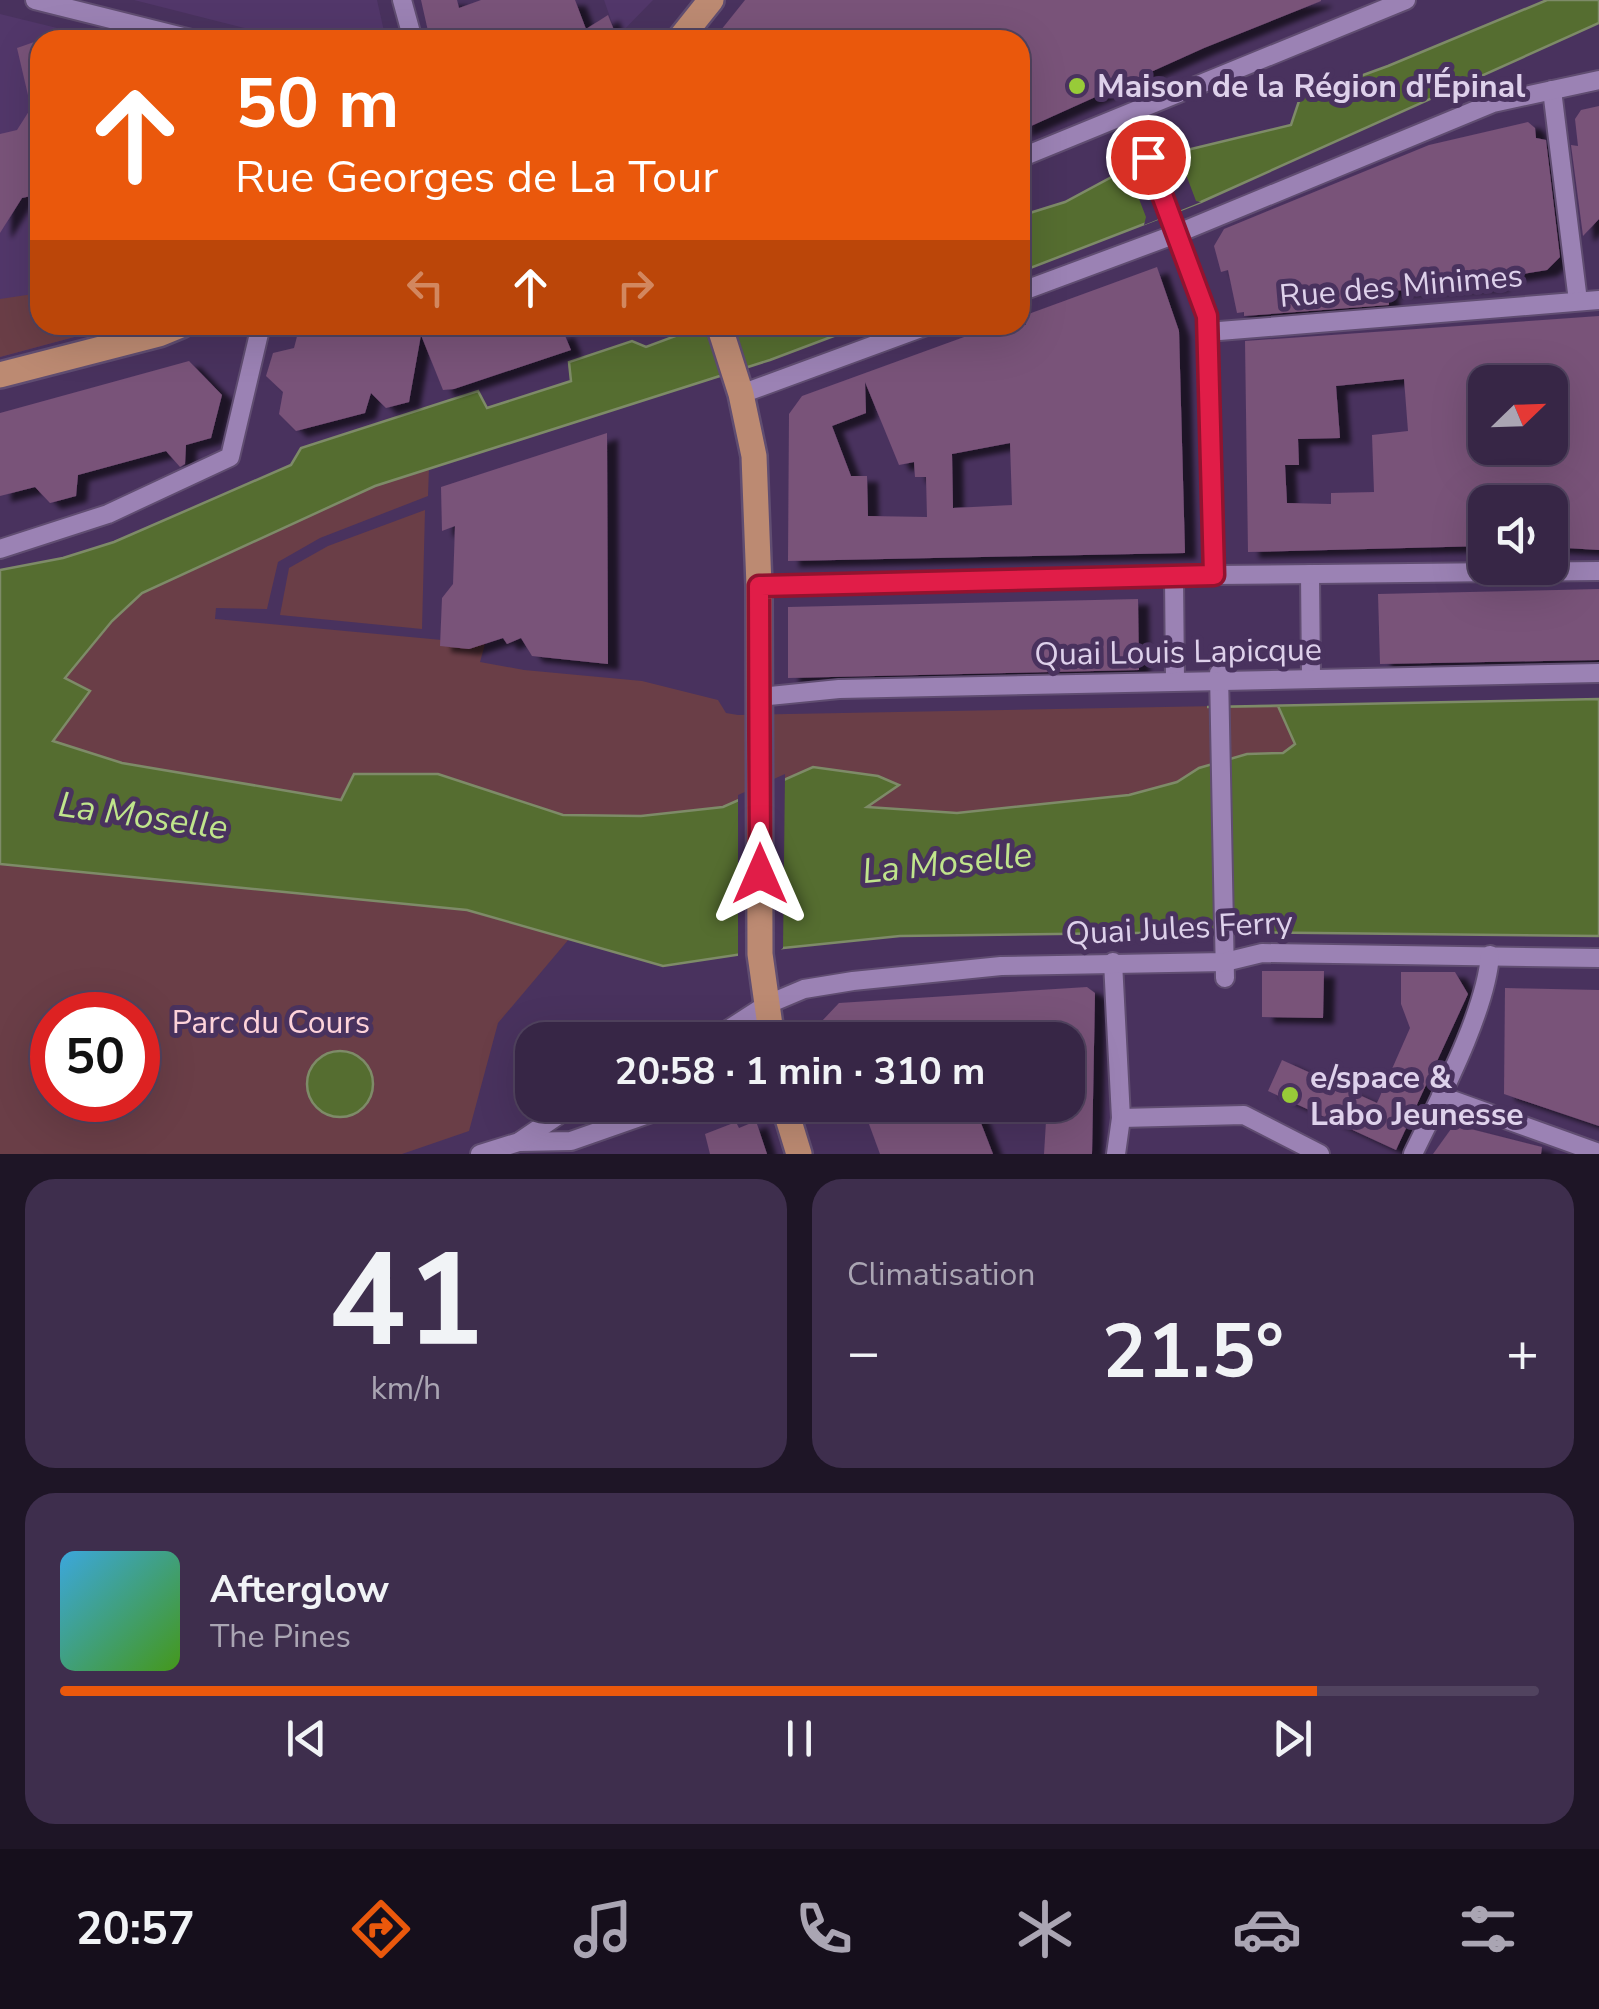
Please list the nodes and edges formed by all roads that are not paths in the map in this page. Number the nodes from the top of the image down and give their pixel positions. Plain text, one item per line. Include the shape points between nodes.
1 (35, 0) edge
2 (402, 0) edge
3 (711, 0) edge
4 (1406, 0) edge
5 (154, 30) edge
6 (410, 30) edge
7 (686, 30) edge
8 (1599, 80) edge
9 (1552, 90) junction
10 (1132, 114) junction
11 (1030, 154) edge
12 (1173, 225) junction
13 (1030, 288) edge
14 (1599, 300) edge
15 (1578, 302) junction
16 (1207, 332) junction
17 (155, 335) edge
18 (259, 335) edge
19 (722, 335) edge
20 (903, 335) edge
21 (0, 375) edge
22 (741, 394) junction
23 (0, 549) edge
24 (1599, 571) edge
25 (1310, 574) junction
26 (1221, 575) junction
27 (1174, 577) junction
28 (759, 586) junction
29 (1599, 673) edge
30 (1219, 675) junction
31 (1312, 678) junction
32 (1175, 681) junction
33 (759, 697) junction
34 (1490, 955) junction
35 (1599, 958) edge
36 (1113, 962) junction
37 (1225, 970) junction
38 (766, 1004) junction
39 (739, 1022) edge
40 (769, 1022) edge
41 (1440, 1096) junction
42 (1121, 1118) junction
43 (548, 1122) edge
44 (627, 1122) edge
45 (789, 1122) edge
46 (518, 1142) junction
47 (480, 1154) edge
48 (799, 1154) edge
49 (1116, 1154) edge
50 (1320, 1154) edge
51 (1413, 1154) edge
52 (1599, 1154) edge

1 - 5 street
2 - 6 street
3 - 7 main road
4 - 10 street
8 - 9 street
9 - 12 street via 1494,103
9 - 15 street
10 - 11 street
10 - 12 street
12 - 13 street
12 - 16 street
14 - 15 street, Rue des Minimes
15 - 16 street, Rue des Minimes
16 - 26 street
17 - 21 main road
18 - 23 street via 230,457 108,514
19 - 22 main road
20 - 22 street
22 - 28 main road via 754,456
24 - 25 street
25 - 26 street
25 - 31 street
26 - 27 street
27 - 28 street
27 - 32 street
28 - 33 main road
29 - 31 street, Quai Louis Lapicque
30 - 31 street, Quai Louis Lapicque
30 - 32 street, Quai Louis Lapicque
30 - 37 street
32 - 33 street, Quai Louis Lapicque
33 - 38 main road
34 - 35 street, Quai Jules Ferry
34 - 37 street, Quai Jules Ferry via 1262,953
34 - 41 street via 1487,983
36 - 37 street, Quai Jules Ferry
36 - 38 street, Quai Jules Ferry via 853,981
36 - 42 street
38 - 39 street, Quai Jules Ferry
38 - 40 main road
41 - 51 street
41 - 52 street
42 - 49 street
42 - 50 street via 1244,1115
43 - 46 street
44 - 46 street via 571,1142
45 - 48 main road
46 - 47 street

